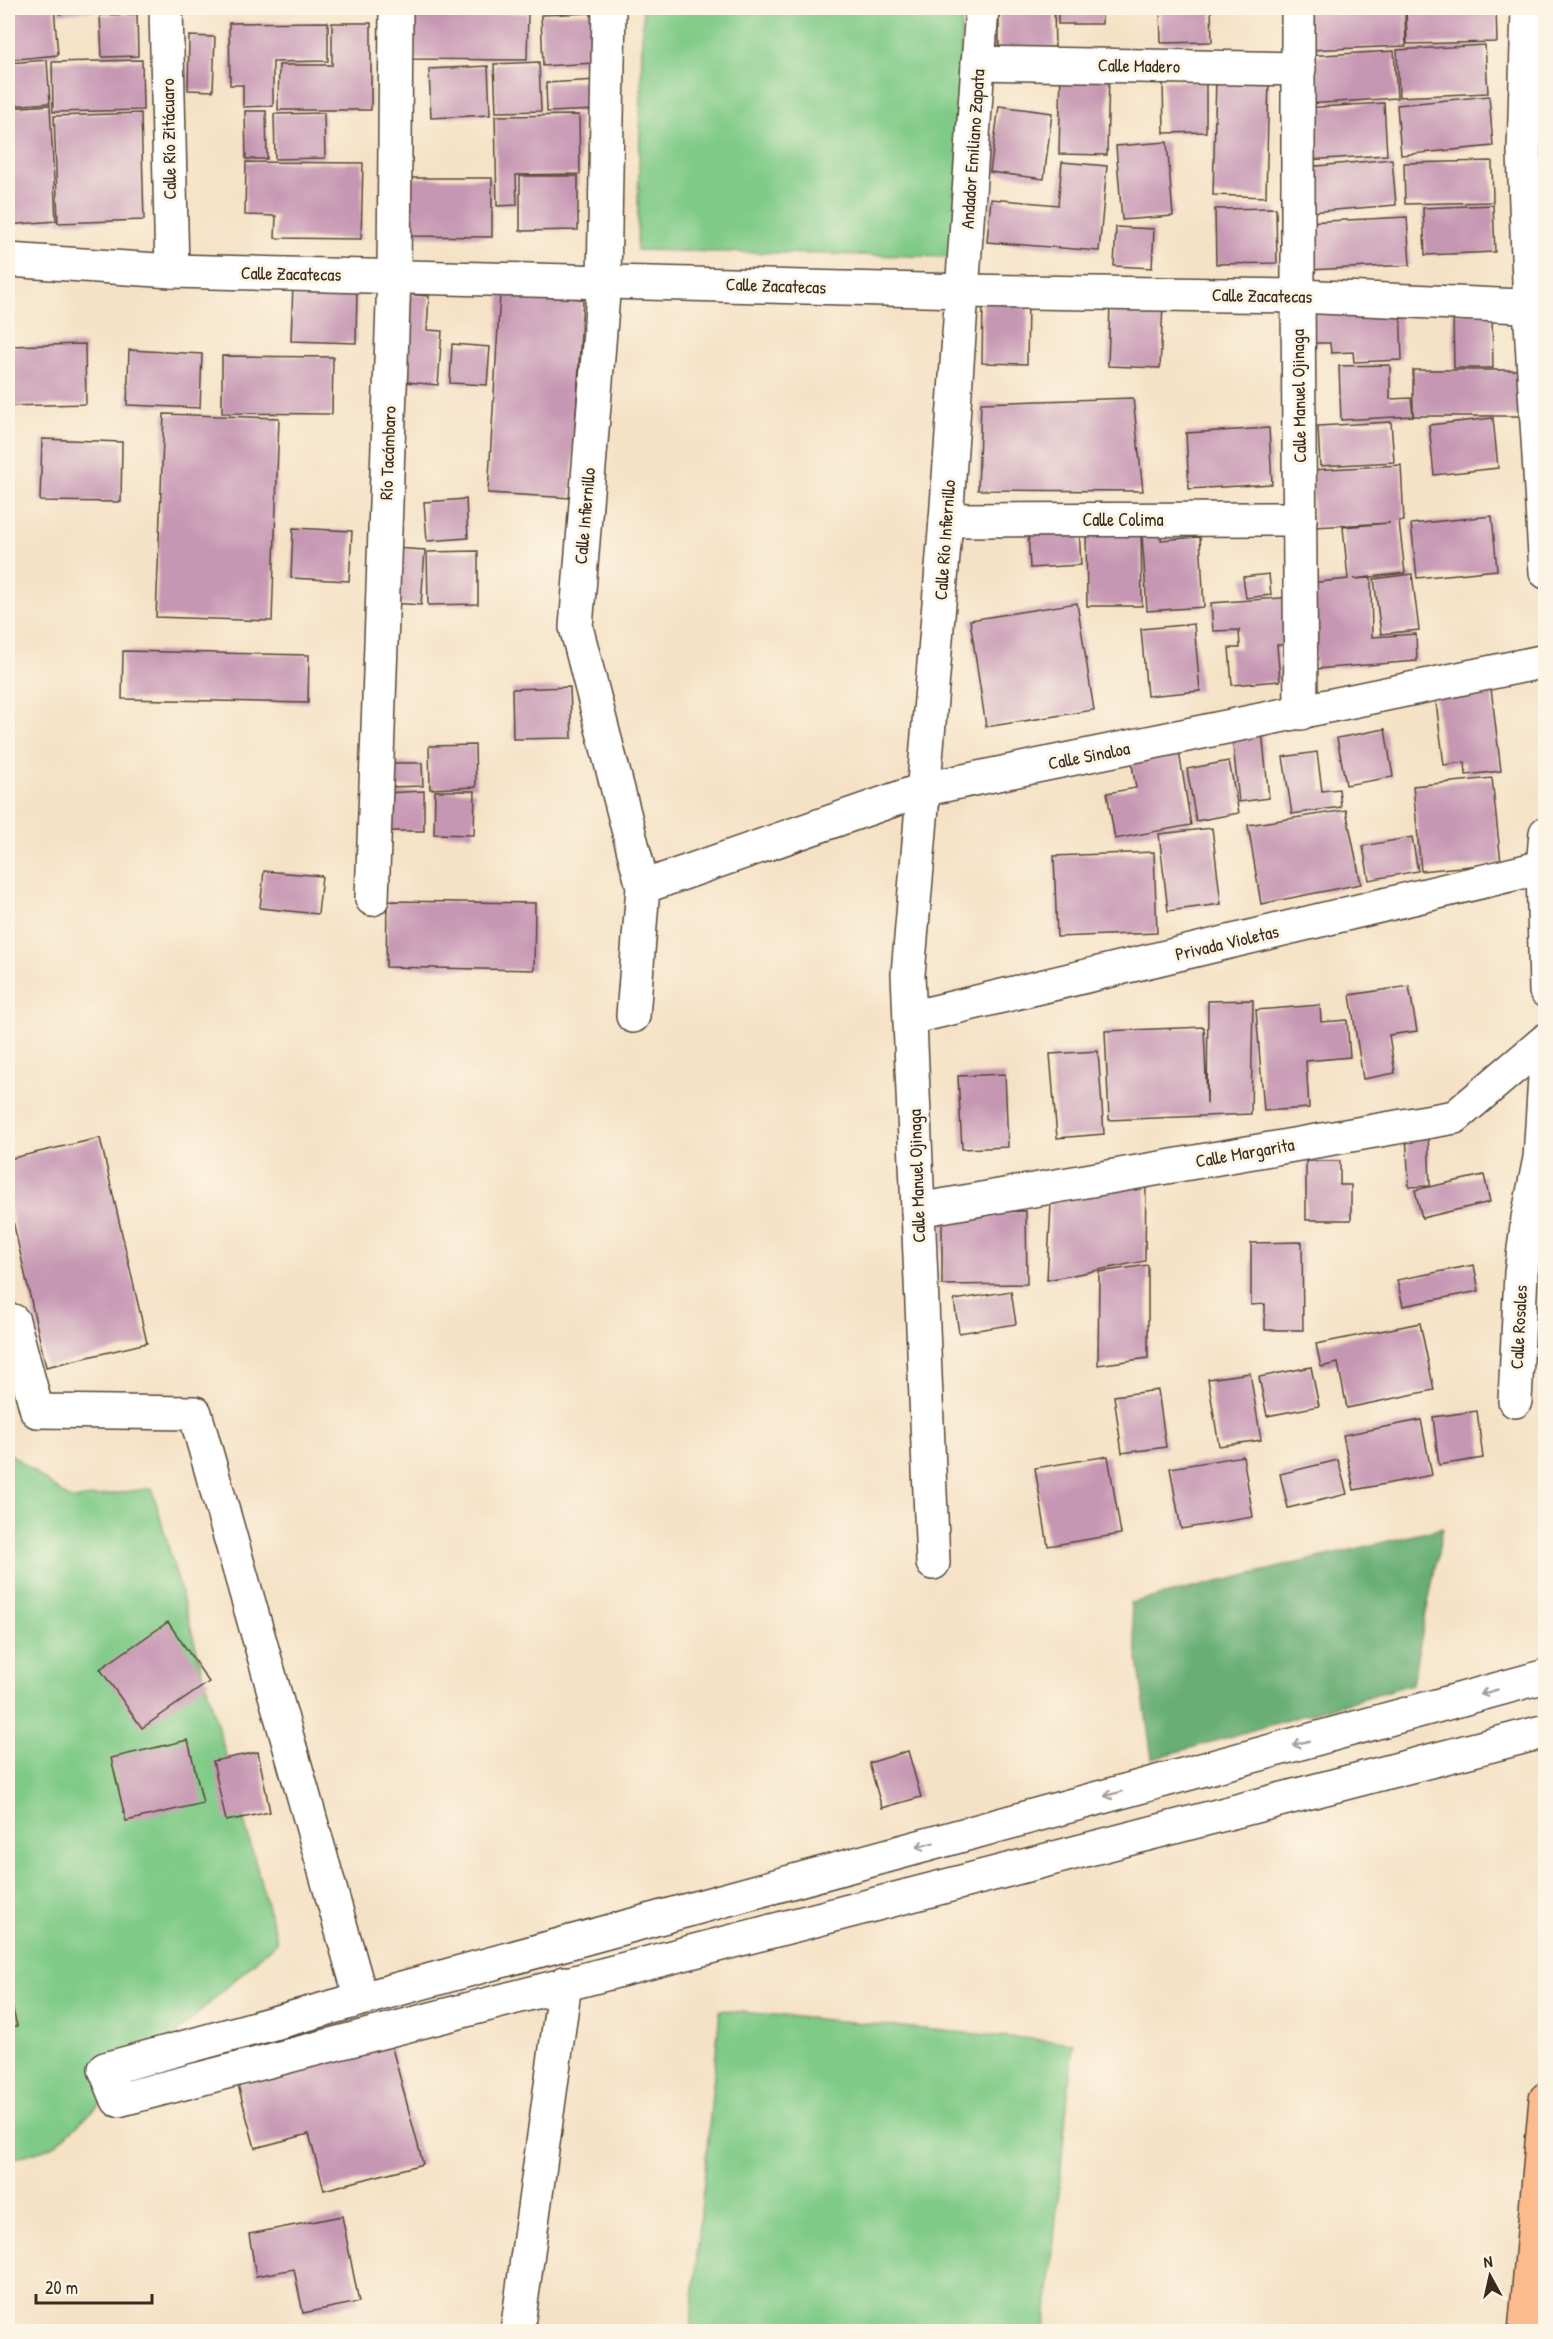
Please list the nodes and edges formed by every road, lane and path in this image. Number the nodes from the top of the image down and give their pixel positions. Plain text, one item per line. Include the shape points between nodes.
1 (166, 8) edge
2 (396, 8) edge
3 (609, 8) edge
4 (982, 8) edge
5 (1299, 8) edge
6 (1528, 8) edge
7 (978, 63) junction
8 (1299, 69) junction
9 (8, 260) edge
10 (172, 270) junction
11 (394, 276) junction
12 (604, 282) junction
13 (964, 291) junction
14 (1298, 296) junction
15 (1538, 307) edge
16 (1300, 519) junction
17 (946, 520) junction
18 (1545, 572) edge
19 (1545, 661) edge
20 (1301, 713) junction
21 (925, 789) junction
22 (1545, 833) edge
23 (1543, 867) junction
24 (643, 887) junction
25 (372, 899) dead end
26 (1545, 991) edge
27 (633, 1016) dead end
28 (910, 1018) junction
29 (1545, 1040) edge
30 (1545, 1060) edge
31 (1543, 1159) edge
32 (918, 1210) junction
33 (8, 1323) edge
34 (1515, 1401) dead end
35 (933, 1563) dead end
36 (1545, 1676) edge
37 (1545, 1731) edge
38 (565, 1983) junction
39 (361, 1998) junction
40 (1545, 2099) edge
41 (1542, 2193) edge
42 (517, 2331) edge
43 (1525, 2331) edge

1 - 10 street, Calle Río Zitácuaro
2 - 11 street, Río Tacámbaro
3 - 12 street, Calle Infiernillo
4 - 7 street, Andador Emiliano Zapata
5 - 8 street, Calle Manuel Ojinaga
6 - 15 street via 1524,153
7 - 8 street, Calle Madero
7 - 13 street, Andador Emiliano Zapata
8 - 14 street, Calle Manuel Ojinaga
9 - 10 street, Calle Zacatecas
10 - 11 street, Calle Zacatecas
11 - 12 street, Calle Zacatecas
11 - 25 street, Río Tacámbaro
12 - 13 street, Calle Zacatecas
12 - 24 street, Calle Infiernillo via 576,627
13 - 14 street, Calle Zacatecas
13 - 17 street, Calle Río Infiernillo
14 - 15 street, Calle Zacatecas
14 - 16 street, Calle Manuel Ojinaga
15 - 18 street
16 - 17 street, Calle Colima
16 - 20 street, Calle Manuel Ojinaga
17 - 21 street, Calle Río Infiernillo
19 - 20 street, Calle Sinaloa
20 - 21 street, Calle Sinaloa
21 - 24 street, Calle Sinaloa
21 - 28 street, Calle Manuel Ojinaga via 908,974
22 - 23 street
23 - 26 street
23 - 28 street, Privada Violetas
24 - 27 street, Calle Infiernillo
28 - 32 street, Calle Manuel Ojinaga
29 - 32 street, Calle Margarita via 1455,1117
30 - 31 street, Calle Rosales
31 - 34 street, Calle Rosales via 1528,1218 1521,1273
32 - 35 street, Calle Manuel Ojinaga
33 - 39 street via 13,1321 37,1410 195,1413
36 -> 39 street
37 - 38 street
38 - 39 street via 118,2100 105,2068
38 - 42 street
40 - 41 main road
41 - 43 main road

